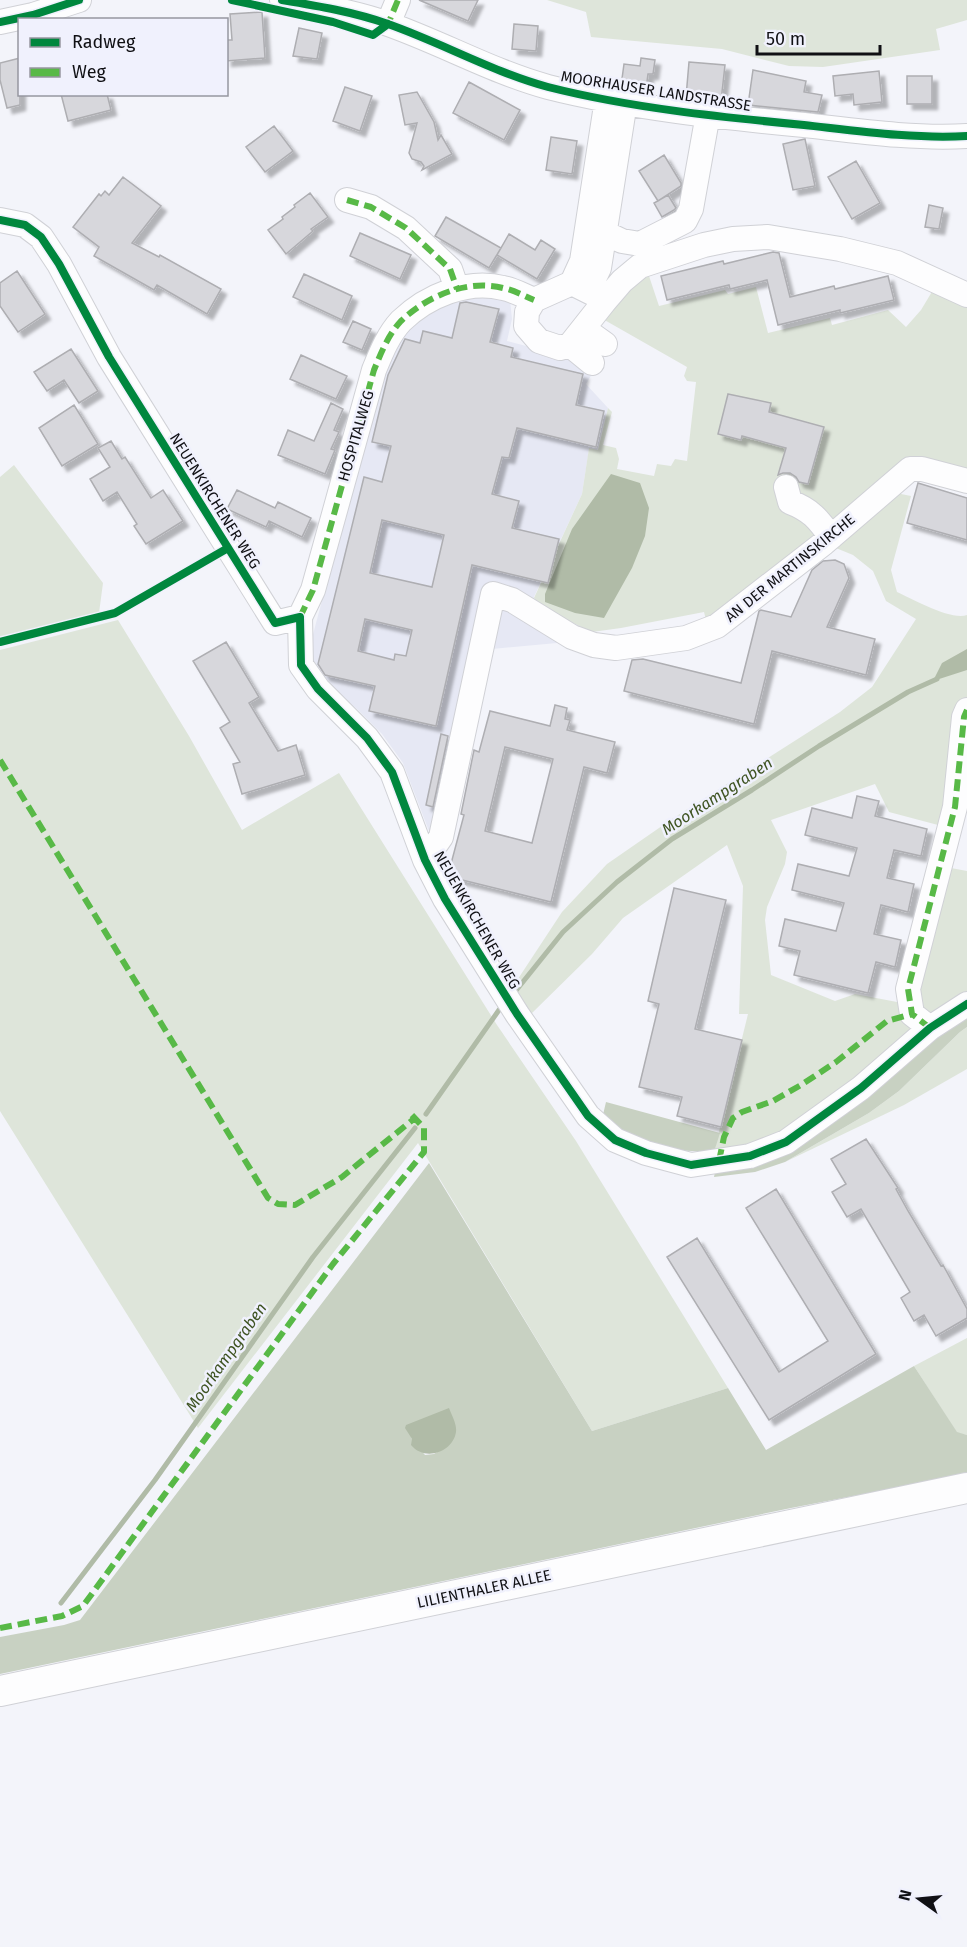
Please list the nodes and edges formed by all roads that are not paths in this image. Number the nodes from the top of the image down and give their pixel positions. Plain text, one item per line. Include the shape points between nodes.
1 (282, 0) edge
2 (398, 0) edge
3 (80, 7) edge
4 (18, 18) edge
5 (19, 18) edge
6 (0, 22) edge
7 (388, 24) junction
8 (616, 101) junction
9 (708, 114) junction
10 (967, 136) edge
11 (347, 200) dead end
12 (0, 219) edge
13 (596, 229) junction
14 (457, 289) junction
15 (588, 292) junction
16 (967, 295) edge
17 (534, 300) junction
18 (577, 337) junction
19 (599, 353) dead end
20 (967, 481) edge
21 (786, 488) dead end
22 (831, 537) junction
23 (300, 617) junction
24 (967, 710) edge
25 (425, 860) junction
26 (967, 1004) edge
27 (930, 1028) junction
28 (967, 1488) edge
29 (0, 1691) edge

1 - 7 street, MOORHAUSER LANDSTRASSE
2 - 7 street
3 - 5 street
4 - 6 street
7 - 8 street, MOORHAUSER LANDSTRASSE via 547,87
8 - 9 street, MOORHAUSER LANDSTRASSE
8 - 13 street
9 - 10 street, MOORHAUSER LANDSTRASSE via 910,136
9 - 13 street via 691,209 685,221 640,244
11 - 14 street via 371,207 406,228 450,269
12 - 23 street, NEUENKIRCHENER WEG via 25,225 41,237 109,357 275,623
13 - 15 street via 582,261
14 - 17 street, HOSPITALWEG via 481,285 505,288
14 - 23 street, HOSPITALWEG via 423,303 400,323 383,347 313,590
15 - 16 street via 622,281 640,266 704,245 768,237 897,263
15 - 17 street
15 - 18 street
17 - 18 street via 527,312 526,326 539,341 560,348
18 - 19 street
20 - 22 street, AN DER MARTINSKIRCHE via 910,469
21 - 22 street via 790,502 806,508
22 - 25 street, AN DER MARTINSKIRCHE via 717,627 686,638 603,647 573,637 512,600 493,594 441,837
23 - 25 street, NEUENKIRCHENER WEG via 301,664 318,689 368,738 392,772
24 - 27 street via 955,807 908,989 912,1014
25 - 27 street, NEUENKIRCHENER WEG via 517,1014 588,1116 615,1140 646,1153 691,1165 750,1156 786,1142 861,1088
26 - 27 street, NEUENKIRCHENER WEG
28 - 29 main road, LILIENTHALER ALLEE

